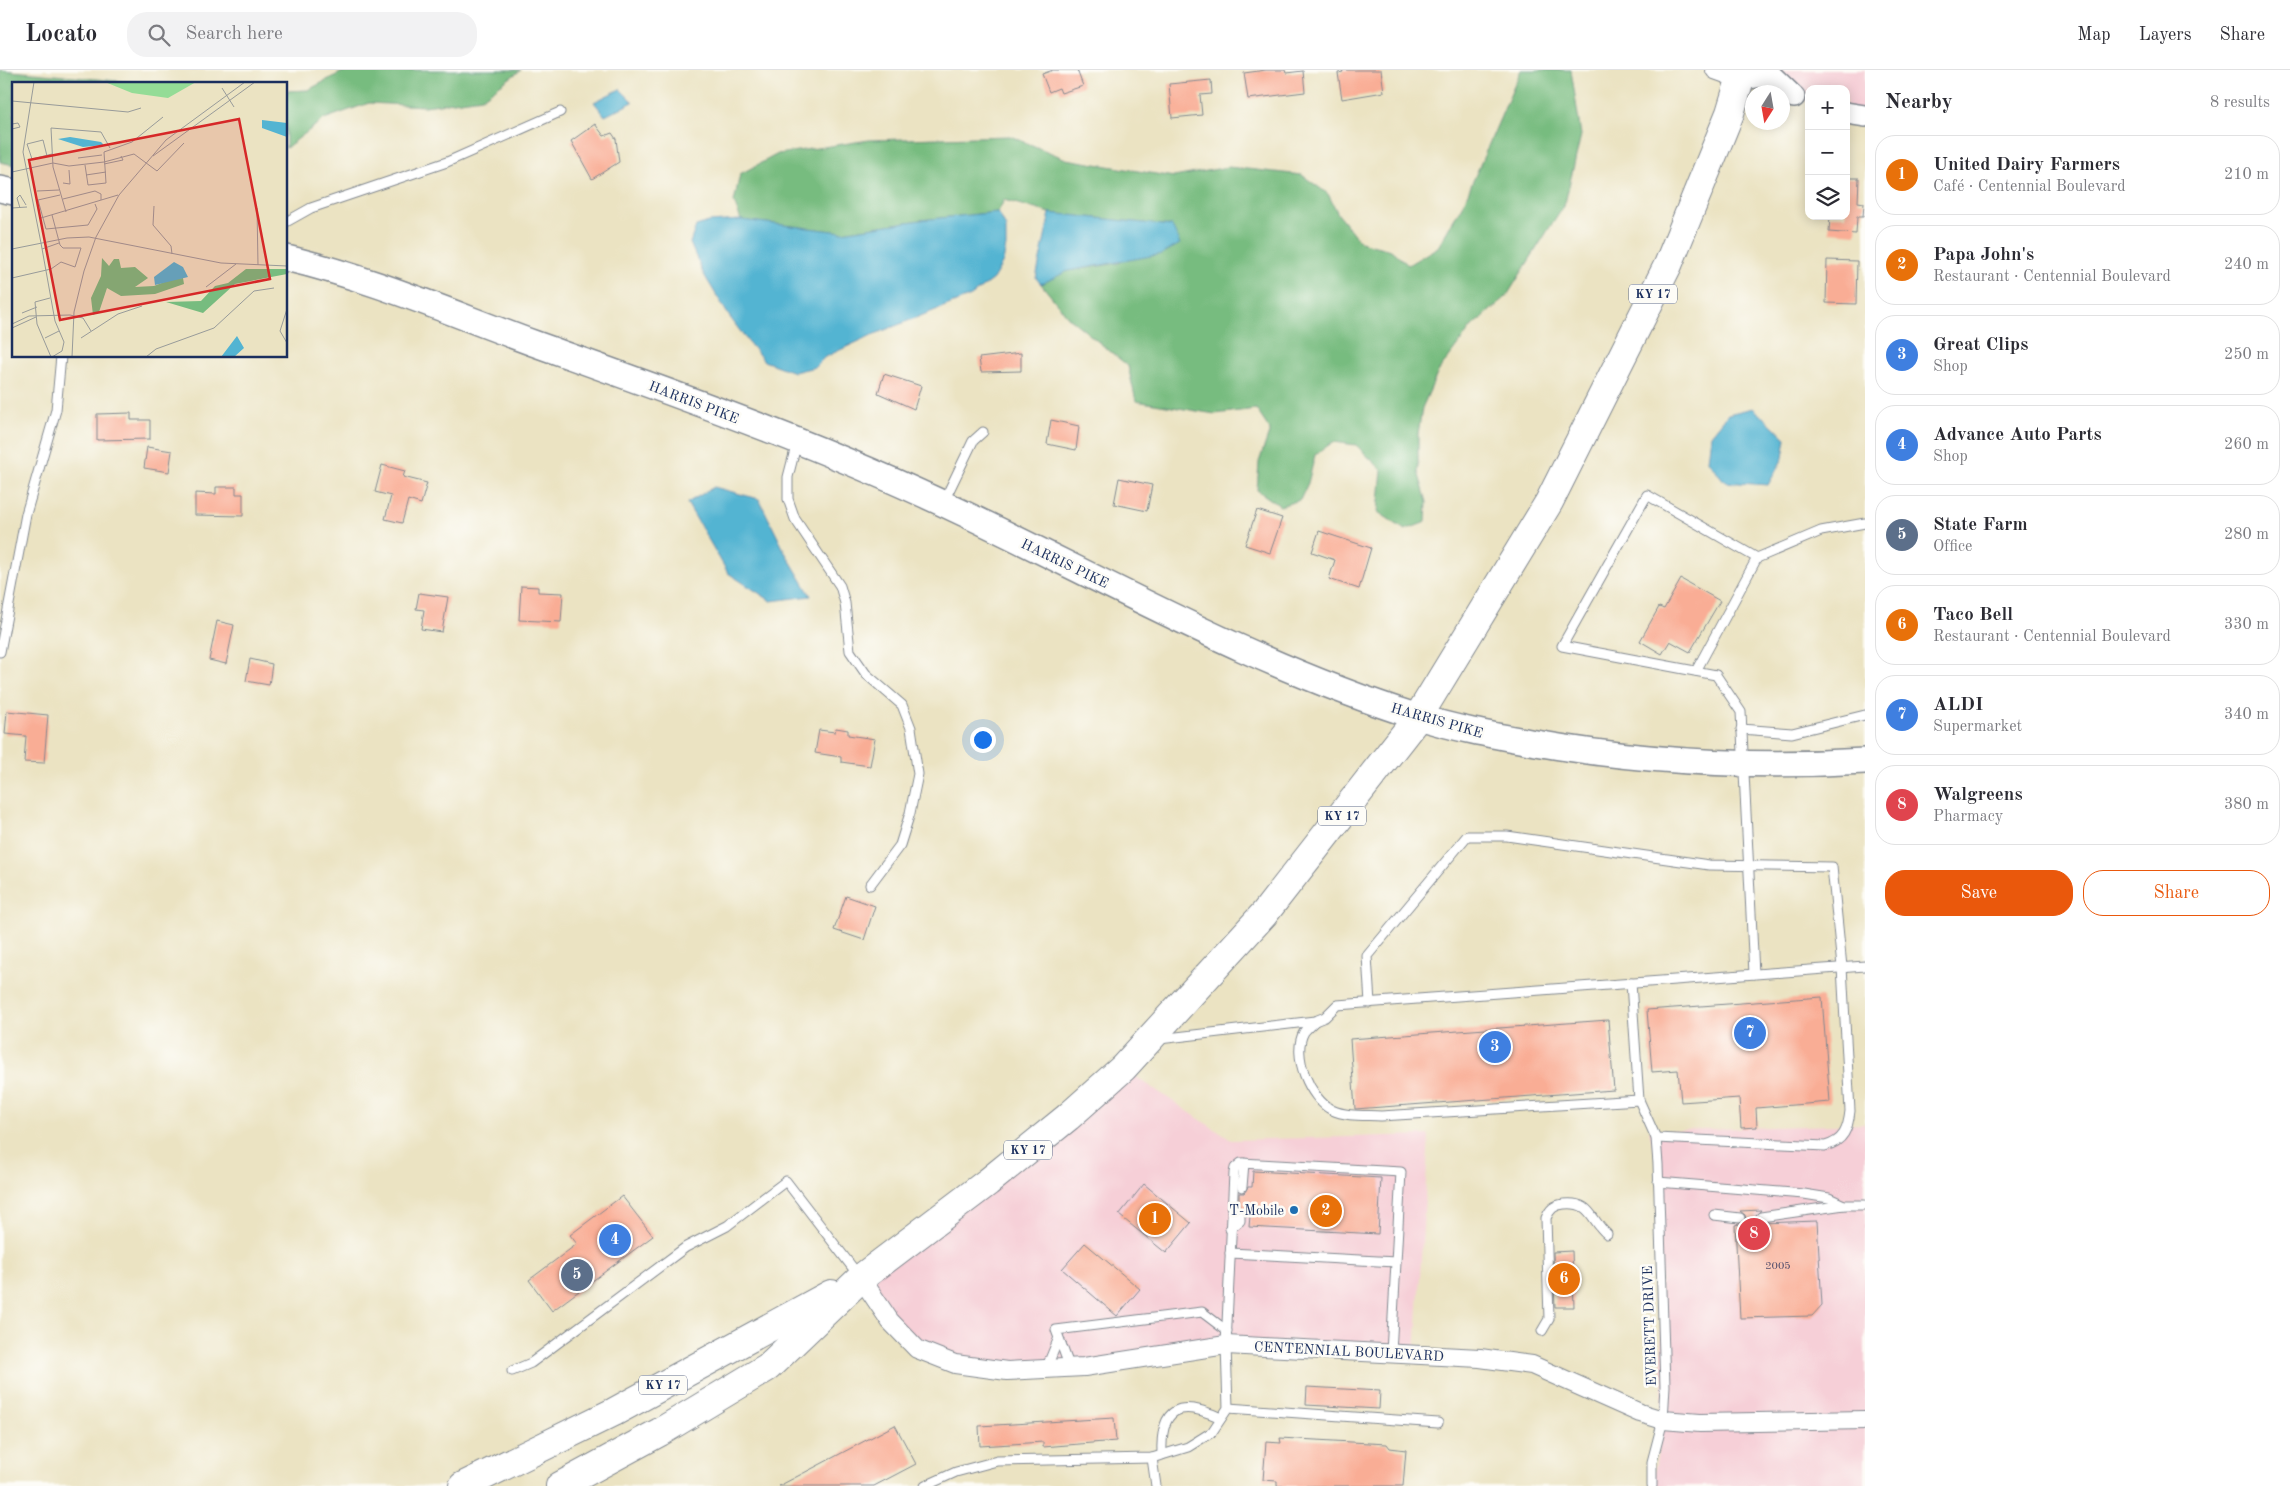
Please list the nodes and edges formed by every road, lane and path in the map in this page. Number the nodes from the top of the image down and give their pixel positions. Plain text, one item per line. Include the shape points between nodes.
1 (1740, 78) edge
2 (1795, 99) edge
3 (560, 112) dead end
4 (1850, 114) edge
5 (1865, 116) edge
6 (288, 221) edge
7 (288, 259) edge
8 (61, 358) edge
9 (984, 432) dead end
10 (797, 442) junction
11 (943, 504) junction
12 (1865, 523) edge
13 (1757, 558) junction
14 (0, 652) edge
15 (1696, 671) junction
16 (1865, 716) edge
17 (1418, 717) junction
18 (1741, 729) junction
19 (1865, 761) edge
20 (1742, 764) junction
21 (1748, 865) junction
22 (870, 885) dead end
23 (1865, 966) edge
24 (1842, 968) junction
25 (1754, 974) junction
26 (1631, 983) junction
27 (1370, 1002) junction
28 (1315, 1021) junction
29 (1151, 1040) junction
30 (1638, 1100) junction
31 (1656, 1138) junction
32 (1244, 1163) junction
33 (1658, 1182) junction
34 (1242, 1187) dead end
35 (1844, 1205) junction
36 (1865, 1205) edge
37 (1714, 1214) dead end
38 (1240, 1215) dead end
39 (1761, 1217) dead end
40 (1740, 1218) dead end
41 (1230, 1229) junction
42 (1607, 1234) dead end
43 (1230, 1253) junction
44 (1396, 1262) junction
45 (861, 1278) junction
46 (1542, 1330) dead end
47 (1226, 1338) junction
48 (1058, 1340) junction
49 (1391, 1353) junction
50 (1070, 1368) junction
51 (1046, 1369) junction
52 (512, 1371) dead end
53 (1228, 1408) junction
54 (1221, 1418) junction
55 (1663, 1420) junction
56 (1865, 1420) edge
57 (1438, 1424) dead end
58 (1162, 1455) junction
59 (1152, 1458) junction
60 (463, 1486) edge
61 (560, 1486) edge
62 (925, 1486) edge
63 (1156, 1486) edge
64 (1652, 1486) edge

1 - 2 street via 1771,75
1 - 17 main road, KY 17 via 1730,113 1668,265 1578,449
3 - 6 lane via 447,162 311,208
4 - 5 street
7 - 10 main road, HARRIS PIKE via 394,290
8 - 14 lane via 56,410 26,514
9 - 11 lane via 973,441 963,458
10 - 11 main road, HARRIS PIKE
10 - 22 lane via 788,477 788,499 795,520 840,586 850,651 866,674 902,704 911,728 918,774 910,813 900,845
11 - 17 main road, HARRIS PIKE via 1260,656
12 - 13 lane via 1821,531
13 - 15 lane
13 - 15 lane via 1647,495 1562,646
15 - 18 lane via 1716,675 1741,712
16 - 18 lane via 1792,733
17 - 20 main road, HARRIS PIKE via 1479,733 1591,754 1670,762
17 - 29 main road, KY 17 via 1264,914
18 - 20 lane
19 - 20 main road, HARRIS PIKE
20 - 21 lane
21 - 24 lane via 1832,867
21 - 25 lane
21 - 27 lane via 1709,865 1507,836 1467,836 1367,956
23 - 24 lane
24 - 25 lane
24 - 31 lane via 1850,1111 1847,1130 1835,1144
25 - 26 lane
26 - 27 lane
26 - 30 lane
27 - 28 lane via 1337,1005 1325,1017
28 - 29 lane
28 - 30 lane via 1304,1032 1300,1048 1306,1080 1330,1109 1348,1115
29 - 45 main road, KY 17 via 1068,1117
30 - 31 lane
31 - 33 lane, EVERETT DRIVE
32 - 34 lane
32 - 41 lane via 1235,1168
32 - 44 lane via 1401,1172
33 - 35 lane via 1804,1194 1829,1198
33 - 55 lane, EVERETT DRIVE via 1665,1386
35 - 36 lane
35 - 39 lane
37 - 40 lane
38 - 41 lane via 1240,1221
41 - 43 lane
42 - 46 lane via 1597,1226 1593,1214 1575,1203 1550,1209 1546,1218 1549,1319
43 - 44 lane
43 - 47 lane
44 - 49 lane
45 - 51 street, CENTENNIAL BOULEVARD via 890,1321 917,1349 955,1364 1007,1371
45 - 52 lane via 786,1182 727,1226 686,1247 531,1363
45 - 60 main road, KY 17 via 614,1412
45 - 61 main road, KY 17 via 768,1367 660,1432
47 - 48 lane via 1202,1312 1056,1330
47 - 49 street, CENTENNIAL BOULEVARD
47 - 50 street, CENTENNIAL BOULEVARD
47 - 53 lane
48 - 50 lane
48 - 51 lane
49 - 55 street, CENTENNIAL BOULEVARD via 1480,1358 1532,1365
50 - 51 street, CENTENNIAL BOULEVARD
53 - 54 lane
53 - 57 lane
54 - 58 lane via 1212,1432 1188,1447
54 - 58 lane via 1186,1407 1172,1413 1163,1423
55 - 56 street, CENTENNIAL BOULEVARD via 1700,1423
55 - 64 lane, EVERETT DRIVE via 1652,1462
58 - 59 lane
59 - 62 lane via 997,1461 956,1472
59 - 63 lane

